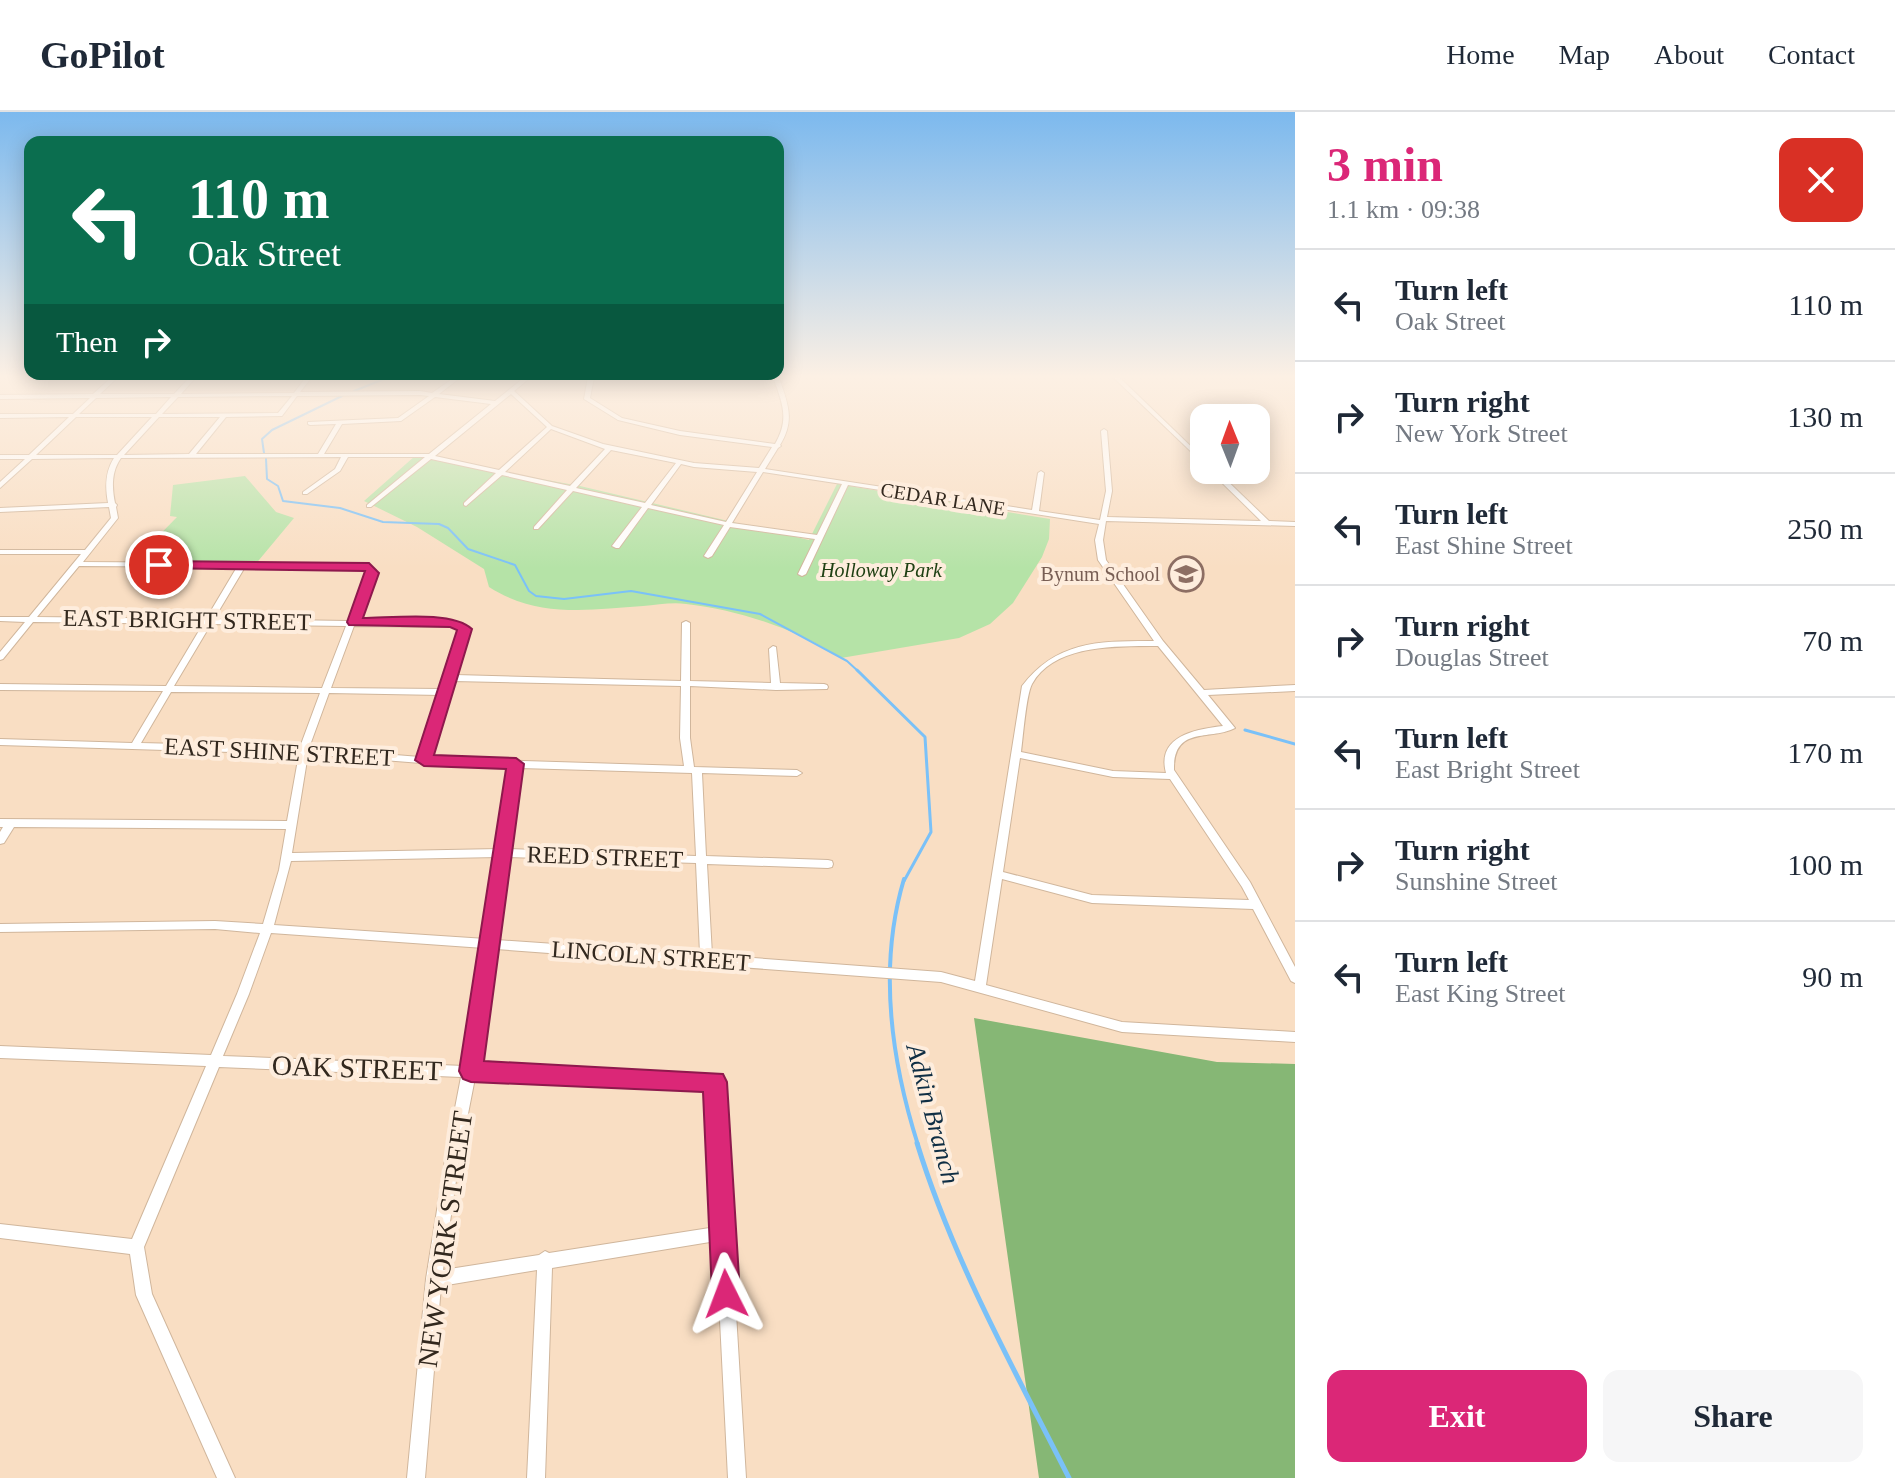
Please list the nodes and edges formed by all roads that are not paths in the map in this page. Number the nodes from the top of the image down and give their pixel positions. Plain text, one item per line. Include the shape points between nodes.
1 (47, 441) edge
2 (133, 441) edge
3 (204, 441) edge
4 (329, 441) edge
5 (449, 441) edge
6 (535, 441) edge
7 (591, 441) edge
8 (738, 441) edge
9 (779, 441) edge
10 (1105, 441) edge
11 (778, 446) junction
12 (610, 447) junction
13 (191, 456) junction
14 (320, 456) junction
15 (345, 456) junction
16 (431, 456) junction
17 (0, 457) edge
18 (30, 457) junction
19 (118, 457) junction
20 (680, 462) junction
21 (762, 471) junction
22 (501, 472) junction
23 (1041, 473) dead end
24 (846, 483) junction
25 (1227, 484) edge
26 (0, 486) edge
27 (572, 488) junction
28 (305, 493) dead end
29 (466, 504) dead end
30 (114, 505) junction
31 (369, 506) dead end
32 (647, 506) junction
33 (0, 510) edge
34 (1035, 513) junction
35 (1103, 521) junction
36 (1267, 523) junction
37 (1295, 524) edge
38 (728, 525) junction
39 (536, 528) dead end
40 (820, 538) junction
41 (616, 546) dead end
42 (0, 552) edge
43 (87, 552) junction
44 (708, 556) dead end
45 (76, 564) junction
46 (242, 566) junction
47 (802, 574) dead end
48 (0, 619) edge
49 (31, 619) junction
50 (209, 621) junction
51 (354, 622) junction
52 (686, 623) dead end
53 (1160, 643) junction
54 (773, 649) dead end
55 (0, 657) edge
56 (451, 678) junction
57 (685, 684) junction
58 (0, 687) edge
59 (776, 687) junction
60 (824, 687) dead end
61 (168, 688) junction
62 (1295, 688) edge
63 (327, 689) junction
64 (446, 692) junction
65 (1202, 693) junction
66 (0, 742) edge
67 (135, 745) junction
68 (304, 751) junction
69 (1015, 754) junction
70 (424, 760) junction
71 (516, 764) junction
72 (693, 769) junction
73 (797, 773) dead end
74 (1171, 776) junction
75 (6, 823) edge
76 (291, 825) junction
77 (0, 840) edge
78 (502, 853) junction
79 (286, 857) junction
80 (700, 860) junction
81 (828, 864) dead end
82 (997, 874) junction
83 (1256, 905) junction
84 (0, 928) edge
85 (267, 928) junction
86 (489, 945) junction
87 (706, 961) junction
88 (1295, 978) edge
89 (980, 987) junction
90 (1295, 1037) edge
91 (0, 1052) edge
92 (213, 1063) junction
93 (471, 1071) junction
94 (0, 1231) edge
95 (722, 1233) junction
96 (136, 1247) junction
97 (545, 1259) junction
98 (434, 1279) junction
99 (226, 1478) edge
100 (416, 1478) edge
101 (536, 1478) edge
102 (737, 1478) edge

1 - 18 street
2 - 19 street
3 - 13 street
4 - 14 street
5 - 16 street
6 - 22 street
7 - 12 street, CEDAR LANE
8 - 11 street
9 - 11 street
10 - 35 street via 1109,491
11 - 21 street
12 - 20 street, CEDAR LANE
12 - 27 street
13 - 14 street
13 - 19 street
14 - 15 street
15 - 16 street
15 - 28 street via 338,470
16 - 22 street
16 - 31 street
17 - 18 street
18 - 19 street
18 - 26 street
19 - 30 street via 108,478
20 - 21 street, CEDAR LANE
20 - 32 street
21 - 24 street, CEDAR LANE
21 - 38 street
22 - 27 street
22 - 29 street
23 - 34 street
24 - 34 street, CEDAR LANE
24 - 40 street
25 - 36 street
27 - 32 street
27 - 39 street
30 - 33 street
30 - 43 street via 115,518
32 - 38 street
32 - 41 street
34 - 35 street, CEDAR LANE
35 - 36 street, CEDAR LANE
35 - 53 street via 1099,550 1105,567
36 - 37 street, CEDAR LANE
38 - 40 street
38 - 44 street
40 - 47 street
42 - 43 street
43 - 45 street
45 - 46 street
45 - 49 street
46 - 50 street
46 - 51 street via 364,566 372,570
48 - 49 street, EAST BRIGHT STREET
49 - 50 street, EAST BRIGHT STREET
49 - 55 street
50 - 51 street, EAST BRIGHT STREET
50 - 61 street
51 - 56 street, EAST BRIGHT STREET via 460,625 465,633
51 - 63 street
52 - 57 street
53 - 65 street
53 - 69 street via 1097,645 1047,664 1024,691
54 - 59 street
56 - 57 street
56 - 64 street
57 - 59 street
57 - 72 street
58 - 61 street
59 - 60 street
61 - 63 street
61 - 67 street
62 - 65 street
63 - 64 street
63 - 68 street
64 - 70 street
65 - 74 street via 1230,728 1197,732 1177,743 1168,760
66 - 67 street, EAST SHINE STREET
67 - 68 street, EAST SHINE STREET
68 - 70 street, EAST SHINE STREET
68 - 76 street
69 - 74 street via 1113,774
69 - 82 street
70 - 71 street, EAST SHINE STREET
71 - 72 street, EAST SHINE STREET
71 - 78 street, NEW YORK STREET
72 - 73 street, EAST SHINE STREET
72 - 80 street
74 - 83 street
75 - 76 street
75 - 77 street
76 - 79 street
78 - 79 street, REED STREET
78 - 80 street, REED STREET
78 - 86 street, NEW YORK STREET
79 - 85 street
80 - 81 street, REED STREET
80 - 87 street
82 - 83 street via 1092,899
82 - 89 street
83 - 88 street
84 - 85 street, LINCOLN STREET
85 - 86 street, LINCOLN STREET
85 - 92 street
86 - 87 street, LINCOLN STREET
86 - 93 street, NEW YORK STREET
87 - 89 street, LINCOLN STREET via 893,972
89 - 90 street, LINCOLN STREET via 1122,1027
91 - 92 street, OAK STREET
92 - 93 street, OAK STREET
92 - 96 street
93 - 95 street, OAK STREET via 715,1082
93 - 98 street, NEW YORK STREET
94 - 96 street
95 - 97 street
95 - 102 street
96 - 99 street via 144,1295
97 - 98 street
97 - 101 street
98 - 100 street, NEW YORK STREET

